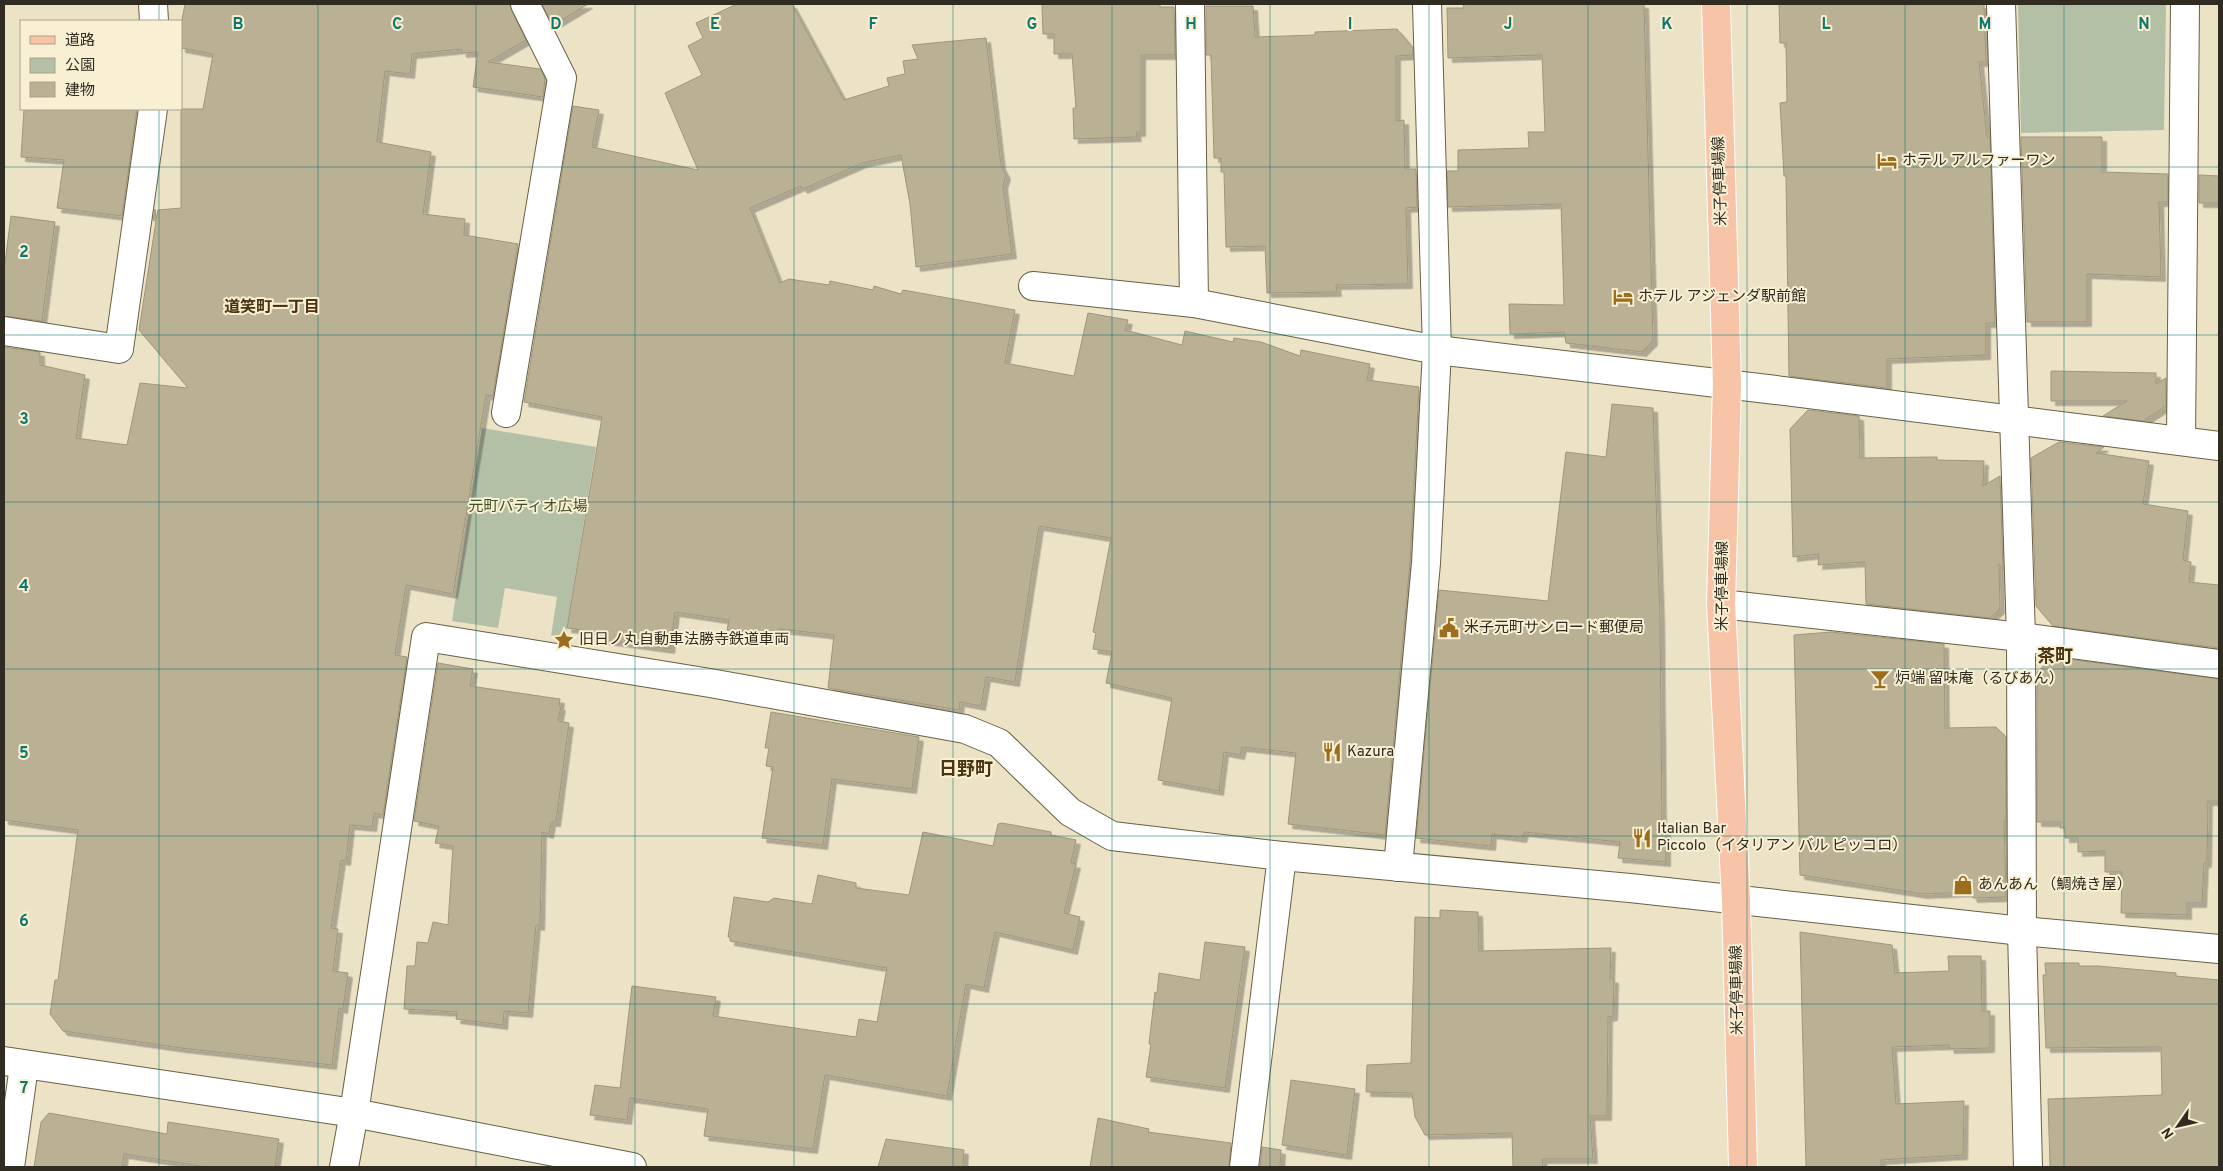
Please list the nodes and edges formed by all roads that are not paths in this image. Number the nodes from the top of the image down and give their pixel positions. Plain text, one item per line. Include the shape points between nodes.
1 (153, 4) edge
2 (525, 4) edge
3 (1190, 4) edge
4 (1427, 4) edge
5 (1716, 4) edge
6 (2000, 4) edge
7 (2185, 4) edge
8 (154, 20) edge
9 (153, 110) edge
10 (1033, 286) dead end
11 (1194, 303) junction
12 (4, 331) edge
13 (1437, 350) junction
14 (1728, 385) junction
15 (506, 412) dead end
16 (2014, 420) junction
17 (2181, 441) junction
18 (2219, 446) edge
19 (1721, 604) junction
20 (2021, 637) junction
21 (2219, 664) edge
22 (1282, 856) junction
23 (1398, 867) junction
24 (1736, 900) junction
25 (2022, 931) junction
26 (2219, 949) edge
27 (14, 1063) edge
28 (354, 1113) junction
29 (10, 1167) edge
30 (344, 1167) edge
31 (632, 1167) edge
32 (1244, 1167) edge
33 (1743, 1167) edge
34 (2028, 1167) edge

1 - 8 street
2 - 15 street via 562,78
3 - 11 street
4 - 13 street
5 - 14 main road, 米子停車場線
6 - 16 street
7 - 17 street
9 - 12 street via 119,348
10 - 11 street
11 - 13 street
13 - 14 street
13 - 23 street via 1426,563
14 - 16 street
14 - 19 main road, 米子停車場線
16 - 17 street
16 - 20 street
17 - 18 street
19 - 20 street
19 - 24 main road, 米子停車場線
20 - 21 street
20 - 25 street
22 - 23 street
22 - 28 street via 1112,836 1070,812 999,743 965,729 426,637
22 - 32 street
23 - 24 street
24 - 25 street
24 - 33 main road, 米子停車場線
25 - 26 street
25 - 34 street
27 - 28 street
27 - 29 street
28 - 30 street
28 - 31 street

